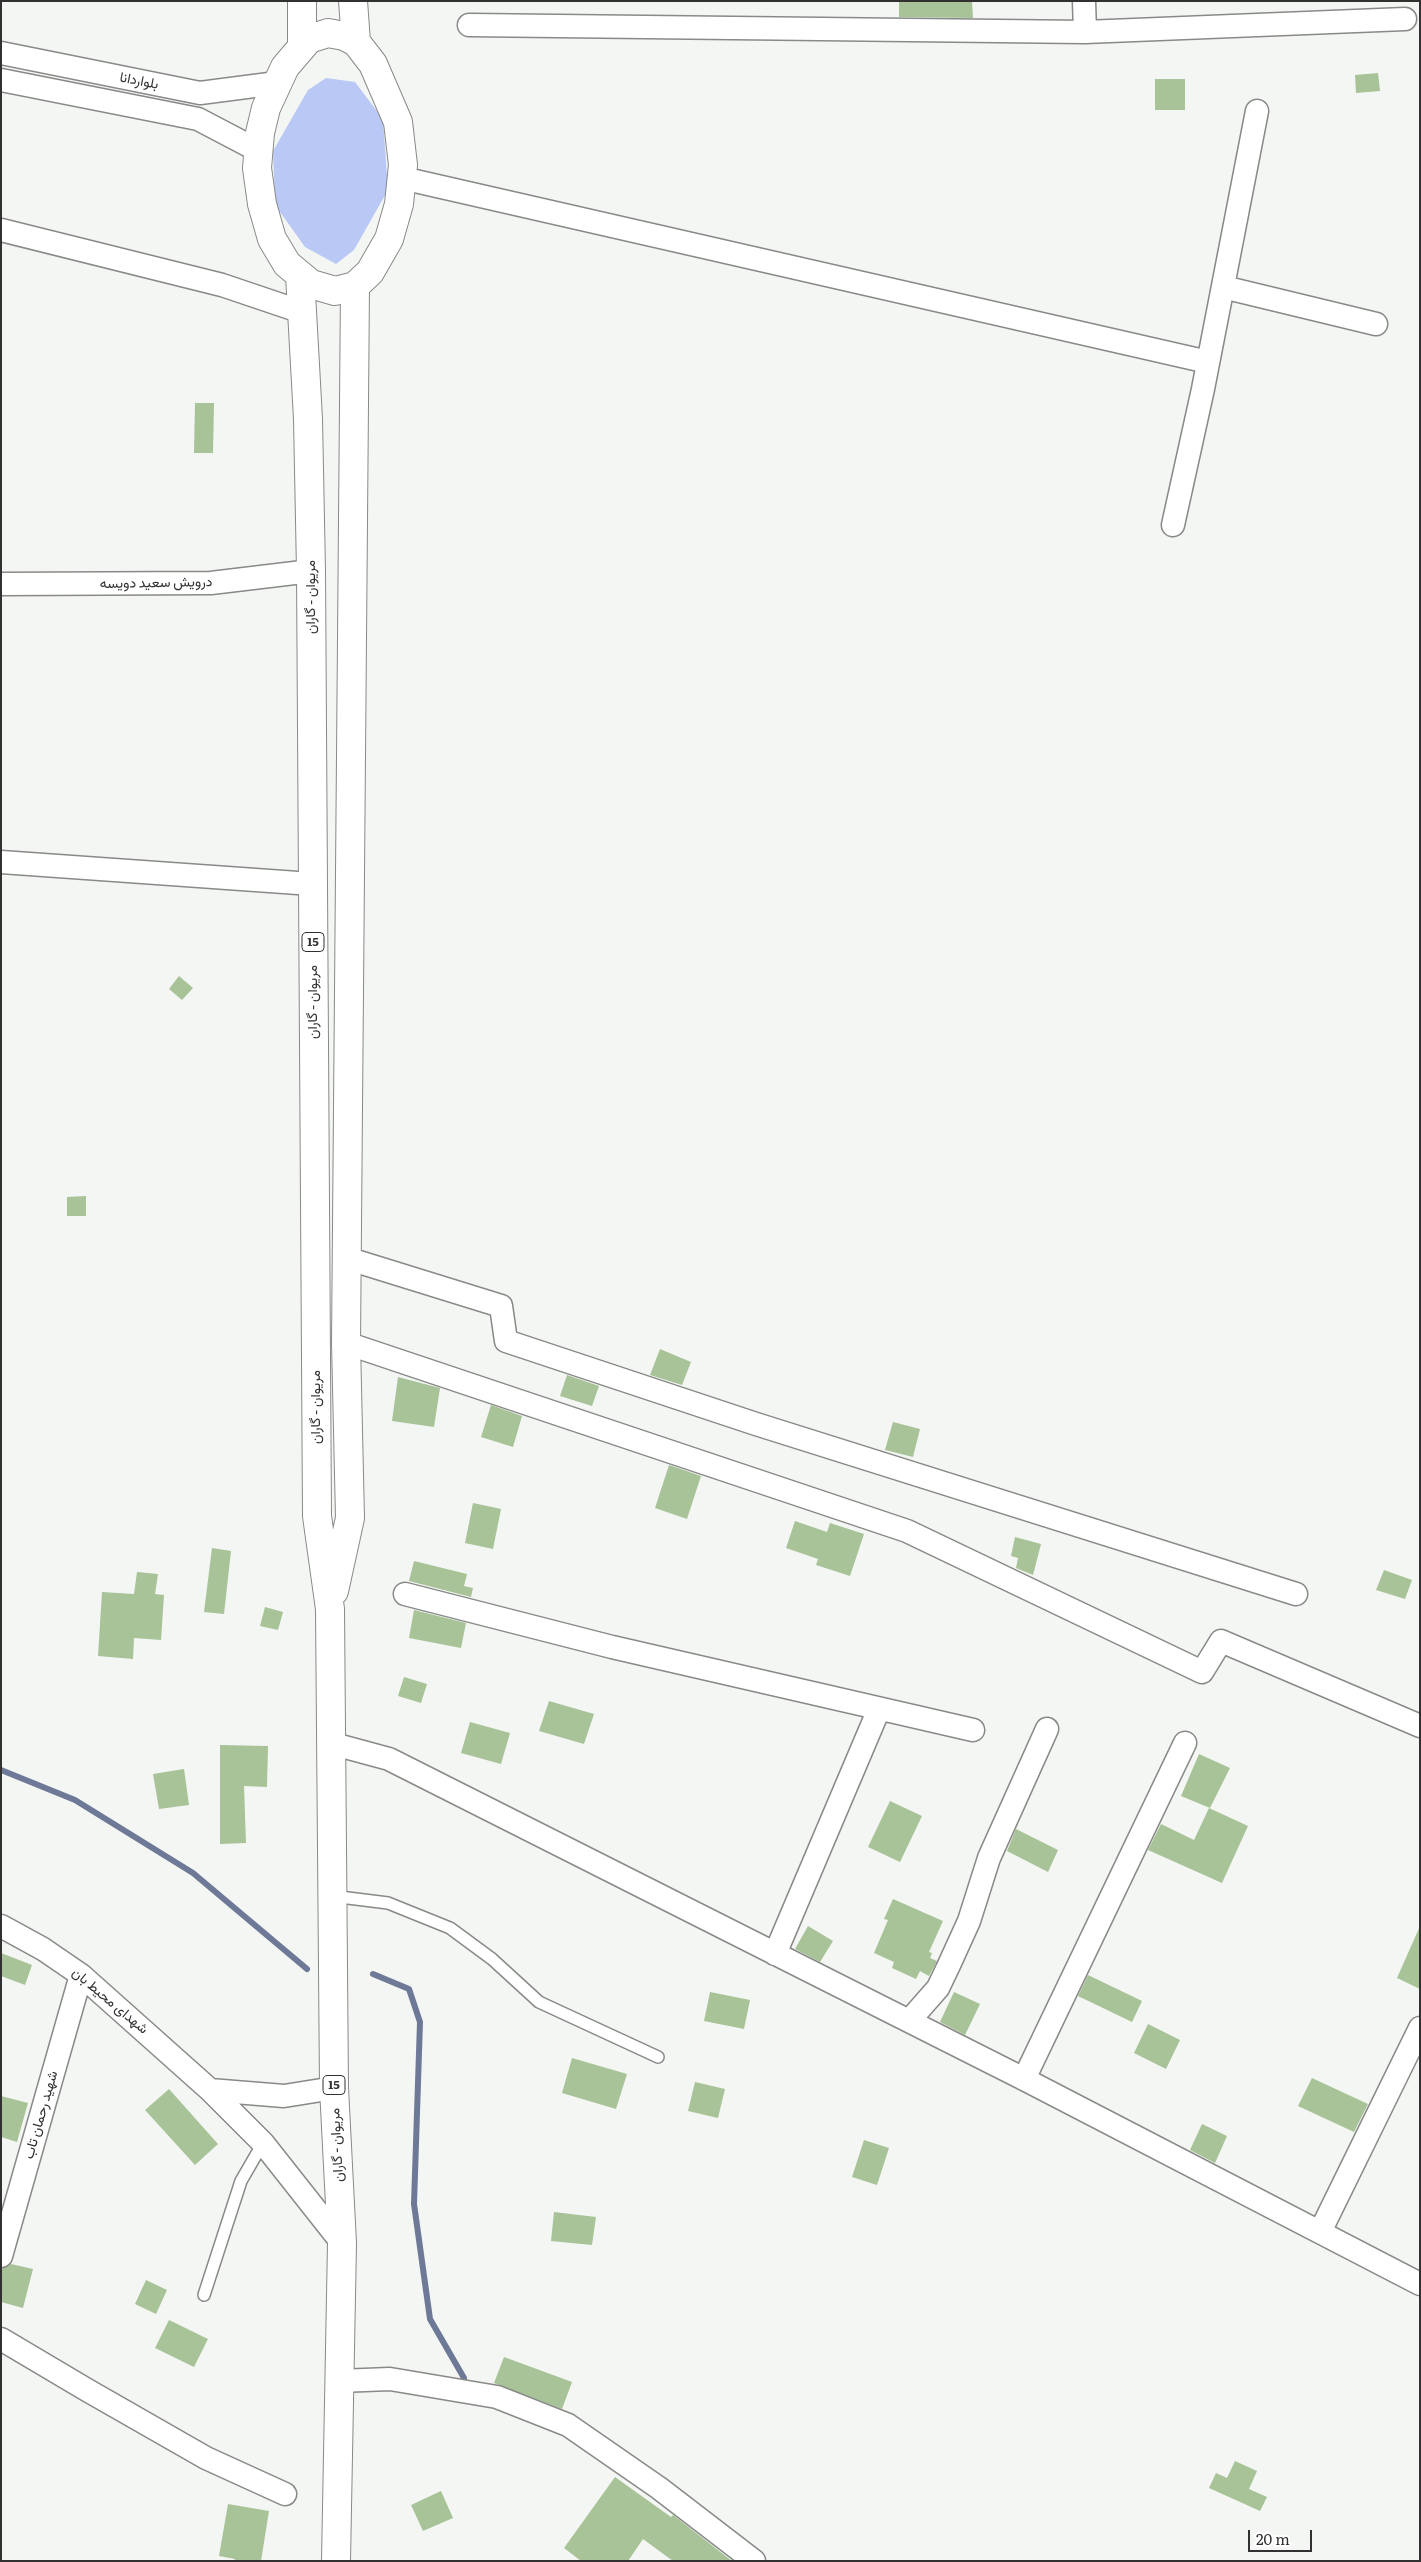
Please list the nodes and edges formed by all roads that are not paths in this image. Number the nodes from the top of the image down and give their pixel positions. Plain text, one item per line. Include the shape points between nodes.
1 (302, 1) edge
2 (353, 1) edge
3 (1084, 1) edge
4 (1405, 19) dead end
5 (469, 25) dead end
6 (1085, 32) junction
7 (356, 42) junction
8 (302, 46) junction
9 (1, 53) edge
10 (1, 80) edge
11 (277, 83) junction
12 (1257, 111) dead end
13 (259, 151) junction
14 (402, 178) junction
15 (1, 230) edge
16 (300, 275) junction
17 (355, 286) junction
18 (1223, 287) junction
19 (302, 312) junction
20 (1376, 324) dead end
21 (1208, 362) junction
22 (353, 454) junction
23 (309, 461) junction
24 (1173, 525) dead end
25 (310, 571) junction
26 (1, 584) edge
27 (1, 862) edge
28 (312, 884) junction
29 (346, 1258) junction
30 (346, 1343) junction
31 (406, 1594) dead end
32 (1296, 1594) dead end
33 (330, 1609) junction
34 (879, 1709) junction
35 (1420, 1726) edge
36 (1047, 1729) dead end
37 (973, 1730) dead end
38 (330, 1743) junction
39 (1185, 1743) dead end
40 (332, 1896) junction
41 (1, 1926) edge
42 (775, 1954) junction
43 (81, 1975) junction
44 (909, 2021) junction
45 (1420, 2028) edge
46 (658, 2057) dead end
47 (1024, 2079) junction
48 (334, 2088) junction
49 (210, 2090) junction
50 (263, 2143) junction
51 (1320, 2232) junction
52 (342, 2243) junction
53 (1, 2256) edge
54 (1420, 2284) edge
55 (204, 2295) dead end
56 (1, 2339) edge
57 (339, 2381) junction
58 (285, 2494) dead end
59 (336, 2561) edge
60 (754, 2561) edge

1 - 8 main road
2 - 7 main road
3 - 6 street
4 - 6 street
5 - 6 street
7 - 8 main road via 328,33 314,36
7 - 14 main road via 373,64 392,105 403,165
8 - 11 main road
9 - 11 street, بلواردانا via 200,93
10 - 13 street, بلواردانا via 198,119
11 - 13 main road via 266,108
12 - 18 street
13 - 16 main road via 257,168 262,204 272,240 286,264
14 - 17 main road via 389,239 370,272
14 - 21 street
15 - 19 street via 222,285
16 - 17 main road via 317,288 329,291
16 - 19 main road, مریوان - گاران / 15
17 - 22 main road, مریوان - گاران / 15
18 - 20 street
18 - 21 street
19 - 23 main road, مریوان - گاران / 15
21 - 24 street
22 - 23 main road via 342,448 329,447 317,452
22 - 29 main road, مریوان - گاران / 15
23 - 25 main road, مریوان - گاران / 15
25 - 26 street, درویش سعید دویسه via 211,583
25 - 28 main road, مریوان - گاران / 15
27 - 28 street
28 - 33 main road, مریوان - گاران / 15 via 317,1516
29 - 30 main road, مریوان - گاران / 15
29 - 32 street via 501,1306 506,1341 756,1424
30 - 33 main road, مریوان - گاران / 15 via 350,1518
30 - 35 street via 907,1531 1202,1672 1221,1641
31 - 34 street via 612,1647
33 - 38 main road, مریوان - گاران / 15
34 - 37 street
34 - 42 street
36 - 44 street via 989,1858 969,1921 949,1966 938,1988
38 - 40 main road, مریوان - گاران / 15
38 - 42 street via 389,1759
39 - 47 street
40 - 46 lane via 388,1903 450,1928 492,1959 539,2002
40 - 48 main road, مریوان - گاران / 15
41 - 43 street, شهدای محیط بان
42 - 44 street
43 - 49 street, شهدای محیط بان
43 - 53 street, شهید رحمان تاب
44 - 47 street
45 - 51 street
47 - 51 street
48 - 49 street via 284,2096
48 - 52 main road, مریوان - گاران / 15
49 - 50 street, شهدای محیط بان
50 - 52 street, شهدای محیط بان
50 - 55 lane via 241,2181
51 - 54 street
52 - 57 main road, مریوان - گاران / 15
56 - 58 street via 206,2458
57 - 59 main road, مریوان - گاران / 15
57 - 60 street via 390,2379 497,2397 568,2425 659,2488

